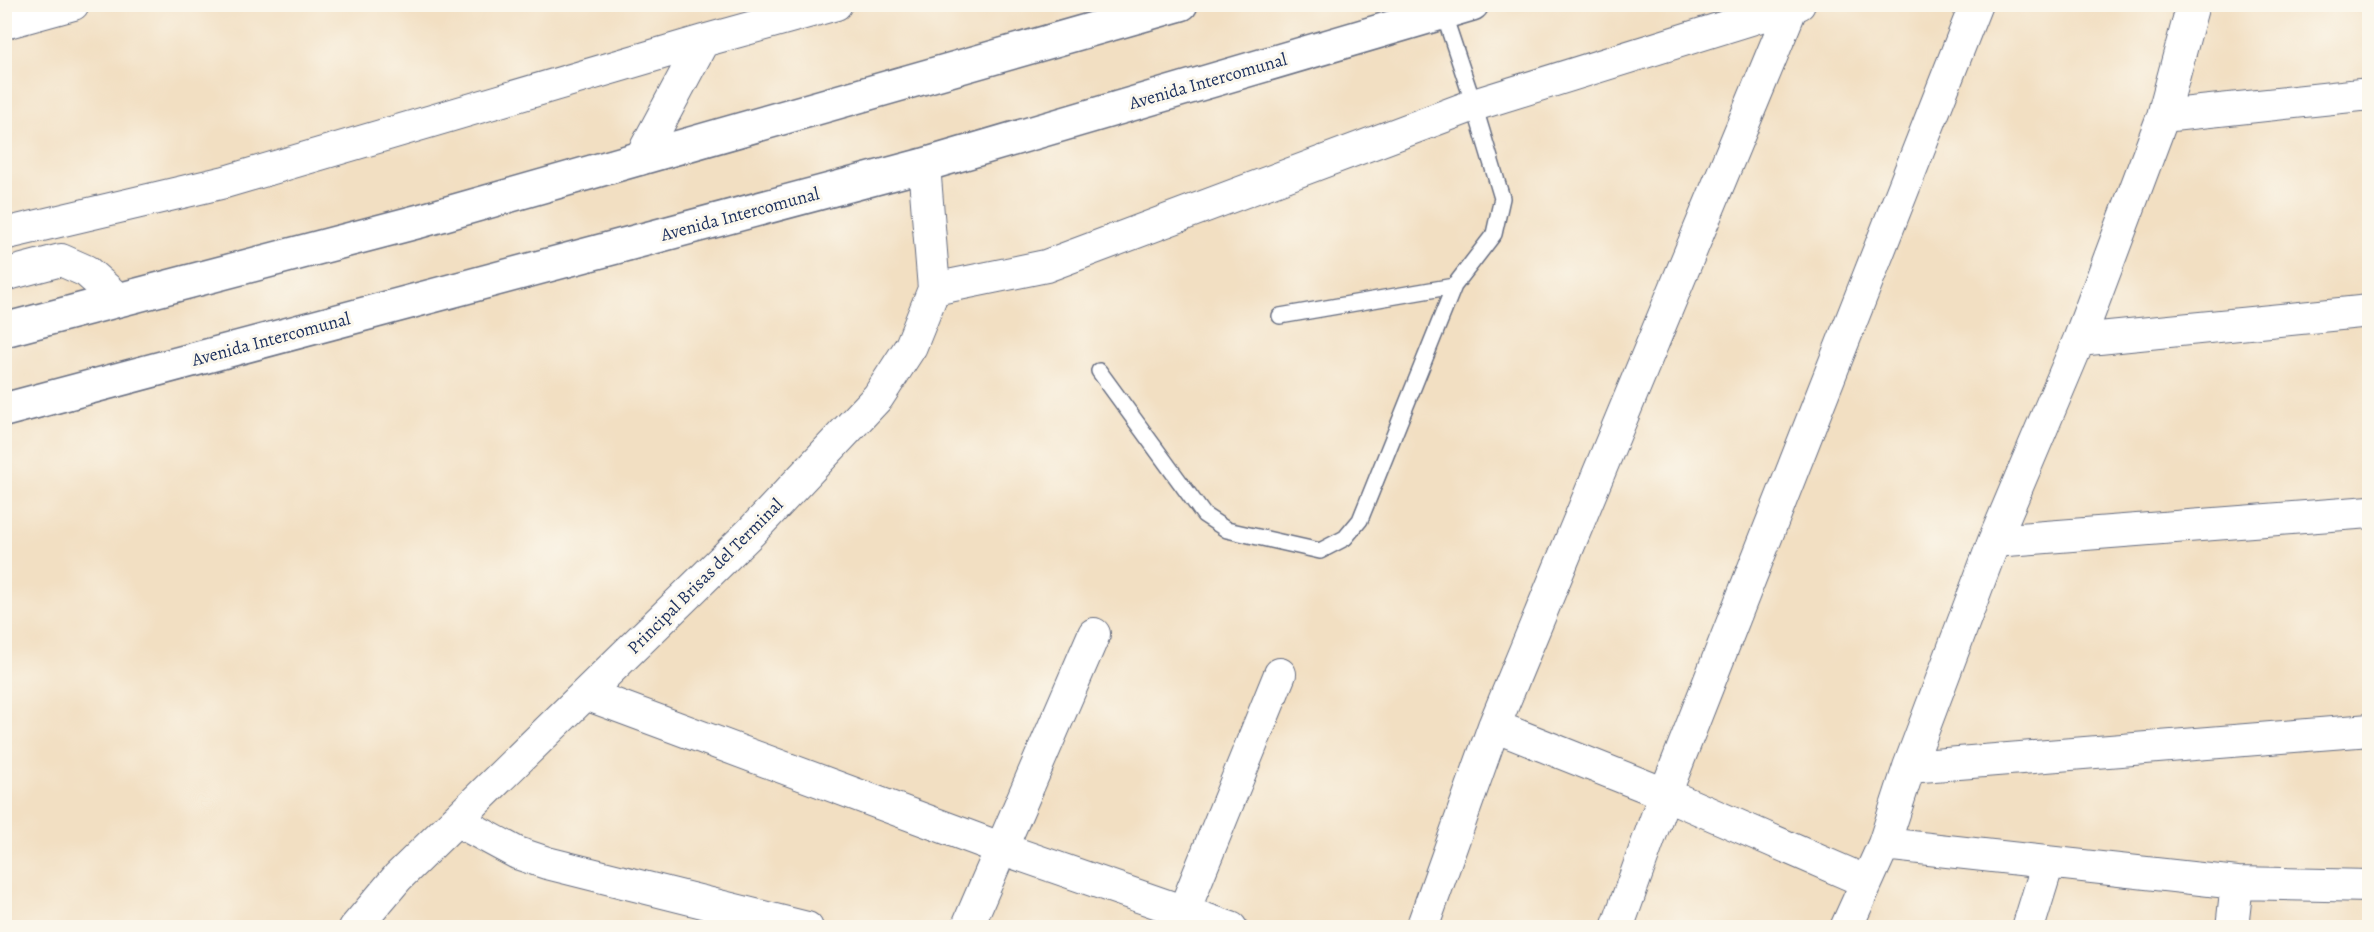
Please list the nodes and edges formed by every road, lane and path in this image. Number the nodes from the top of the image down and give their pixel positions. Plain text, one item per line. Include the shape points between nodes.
1 (73, 4) edge
2 (836, 4) edge
3 (1181, 4) edge
4 (1976, 4) edge
5 (2193, 4) edge
6 (1795, 5) edge
7 (1458, 8) edge
8 (759, 16) edge
9 (4, 23) edge
10 (703, 41) junction
11 (2370, 94) edge
12 (1474, 105) junction
13 (2163, 116) junction
14 (640, 159) junction
15 (924, 165) junction
16 (4, 234) edge
17 (4, 275) edge
18 (1454, 286) junction
19 (934, 289) junction
20 (119, 300) junction
21 (2370, 311) edge
22 (1280, 316) dead end
23 (4, 330) edge
24 (2079, 340) junction
25 (1099, 371) dead end
26 (4, 410) edge
27 (2370, 512) edge
28 (1994, 541) junction
29 (1094, 634) dead end
30 (1281, 674) dead end
31 (586, 694) junction
32 (1494, 726) junction
33 (2370, 730) edge
34 (1909, 767) junction
35 (1665, 794) junction
36 (456, 820) junction
37 (1884, 844) junction
38 (1000, 848) junction
39 (2048, 863) junction
40 (1865, 881) junction
41 (2237, 883) junction
42 (2370, 886) edge
43 (1180, 920) edge
44 (790, 925) edge
45 (355, 927) edge
46 (967, 927) edge
47 (1231, 927) edge
48 (1422, 927) edge
49 (1617, 927) edge
50 (1846, 927) edge
51 (2028, 927) edge
52 (2232, 927) edge

1 - 9 street
2 - 8 street
3 - 14 main road
4 - 35 street
5 - 13 street
6 - 12 street
6 - 32 street
7 - 12 lane
7 - 15 main road, Avenida Intercomunal
8 - 10 street
10 - 14 street
10 - 16 street via 225,182
11 - 13 street
12 - 18 lane via 1502,198 1494,234
12 - 19 street via 1046,266
13 - 24 street
14 - 20 main road
15 - 19 street, Principal Brisas del Terminal
15 - 26 main road, Avenida Intercomunal
17 - 20 street via 61,260 86,271
18 - 22 lane
18 - 25 lane via 1360,520 1345,538 1320,551 1227,530 1204,515
19 - 31 street, Principal Brisas del Terminal via 911,346 878,397 751,532
20 - 23 main road
21 - 24 street
24 - 28 street
27 - 28 street
28 - 34 street
29 - 38 street
30 - 43 street
31 - 36 street, Principal Brisas del Terminal
31 - 38 street
32 - 35 street
32 - 48 street
33 - 34 street
34 - 37 street
35 - 40 street
35 - 49 street
36 - 44 street via 517,853
36 - 45 street, Principal Brisas del Terminal via 398,877
37 - 39 street
37 - 40 street
38 - 43 street
38 - 46 street
39 - 41 street
39 - 51 street
40 - 50 street
41 - 42 street
41 - 52 street
43 - 47 street

